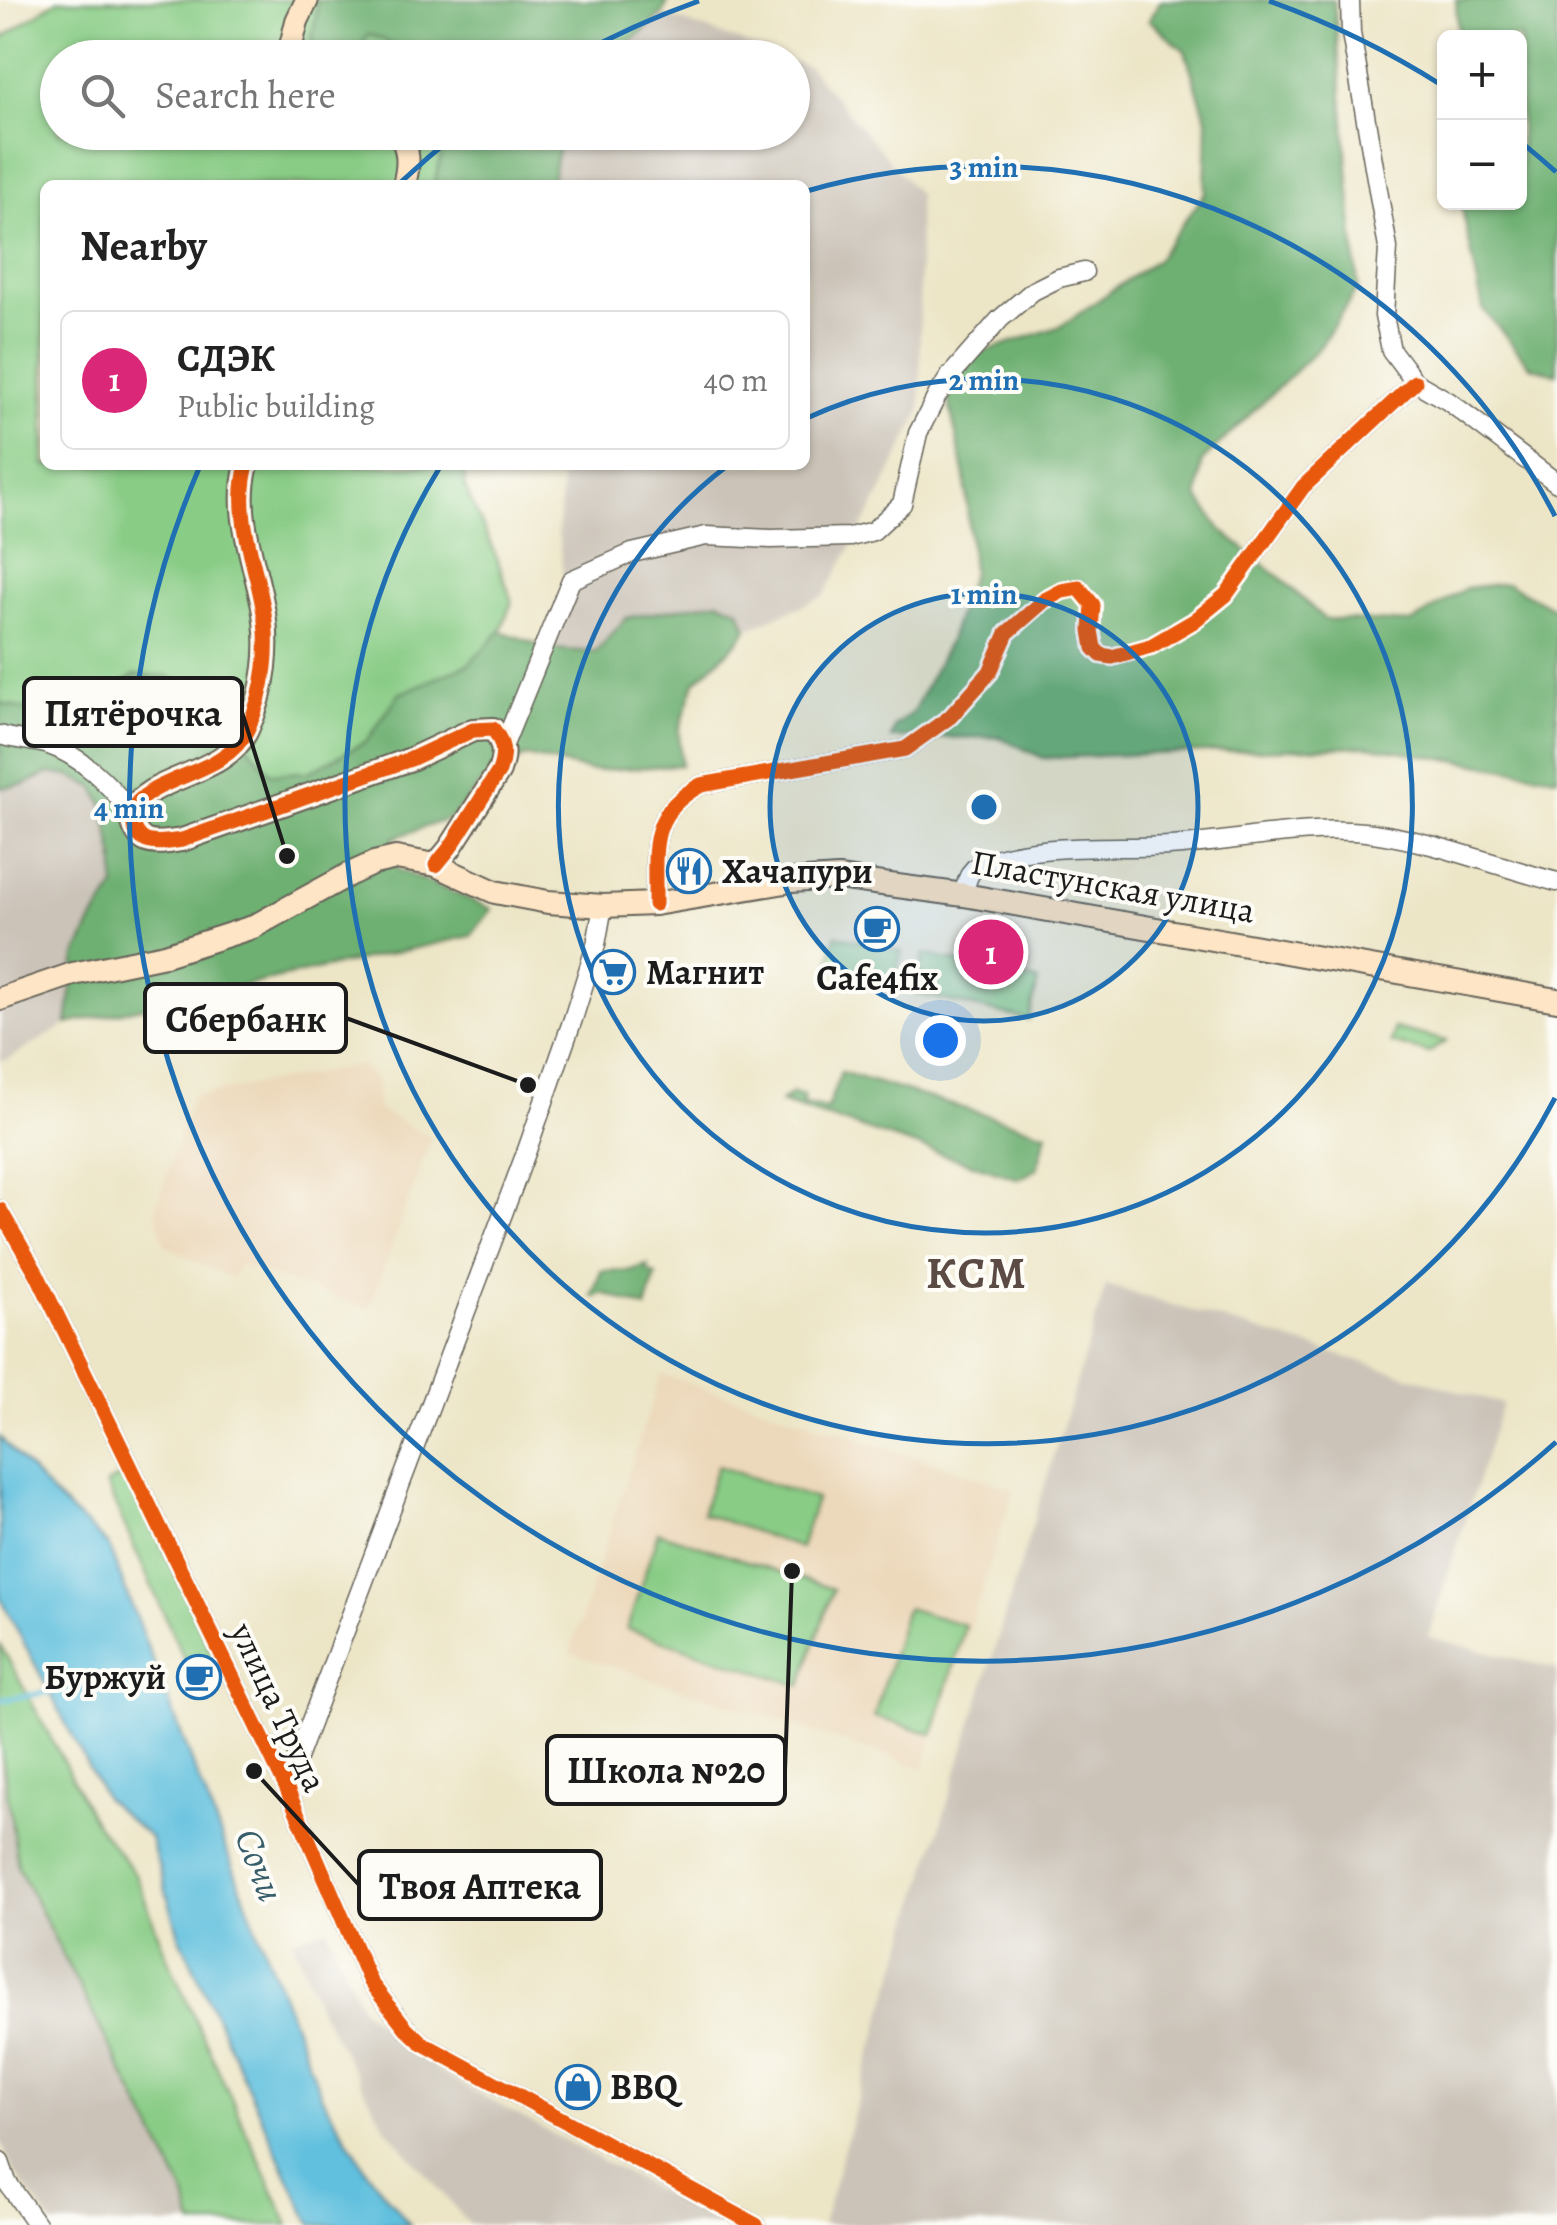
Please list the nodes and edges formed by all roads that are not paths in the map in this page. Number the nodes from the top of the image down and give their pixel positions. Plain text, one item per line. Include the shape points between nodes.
1 (307, 0) edge
2 (1350, 0) edge
3 (292, 40) edge
4 (404, 150) edge
5 (405, 180) edge
6 (1084, 272) dead end
7 (1415, 382) junction
8 (246, 470) edge
9 (1557, 483) edge
10 (0, 735) edge
11 (503, 747) junction
12 (131, 812) junction
13 (436, 866) junction
14 (1557, 882) edge
15 (964, 895) junction
16 (656, 904) junction
17 (603, 906) junction
18 (0, 999) edge
19 (1557, 1000) edge
20 (0, 1210) edge
21 (286, 1788) junction
22 (0, 2162) edge
23 (37, 2225) edge
24 (756, 2225) edge

1 - 3 main road
2 - 7 street via 1388,248 1384,316 1391,350
4 - 5 main road
6 - 11 street via 1033,291 950,376 918,433 902,504 873,530 850,537 706,536 632,552 571,580
7 - 9 street
7 - 16 street via 1303,487 1226,595 1151,646 1102,655 1094,648 1092,604 1078,588 1062,591 1007,633 990,672 950,717 906,749 700,786 682,796 656,840
8 - 12 main road via 244,529 267,641 264,682 248,730 220,760 140,797
10 - 12 street via 62,750 111,786
11 - 12 main road via 493,728 473,730 411,759 164,843 139,837
11 - 13 main road via 500,771
13 - 17 main road, Пластунская улица via 496,892
13 - 18 main road, Пластунская улица via 396,858 374,863 253,927
14 - 15 street via 1424,844 1313,830 1173,846 1019,851 976,866
15 - 16 main road, Пластунская улица via 838,878
15 - 19 main road, Пластунская улица
16 - 17 main road, Пластунская улица
17 - 21 street, улица Труда via 573,1020 527,1150
20 - 21 street, улица Труда
21 - 24 street, улица Труда via 370,1982 422,2043
22 - 23 street

